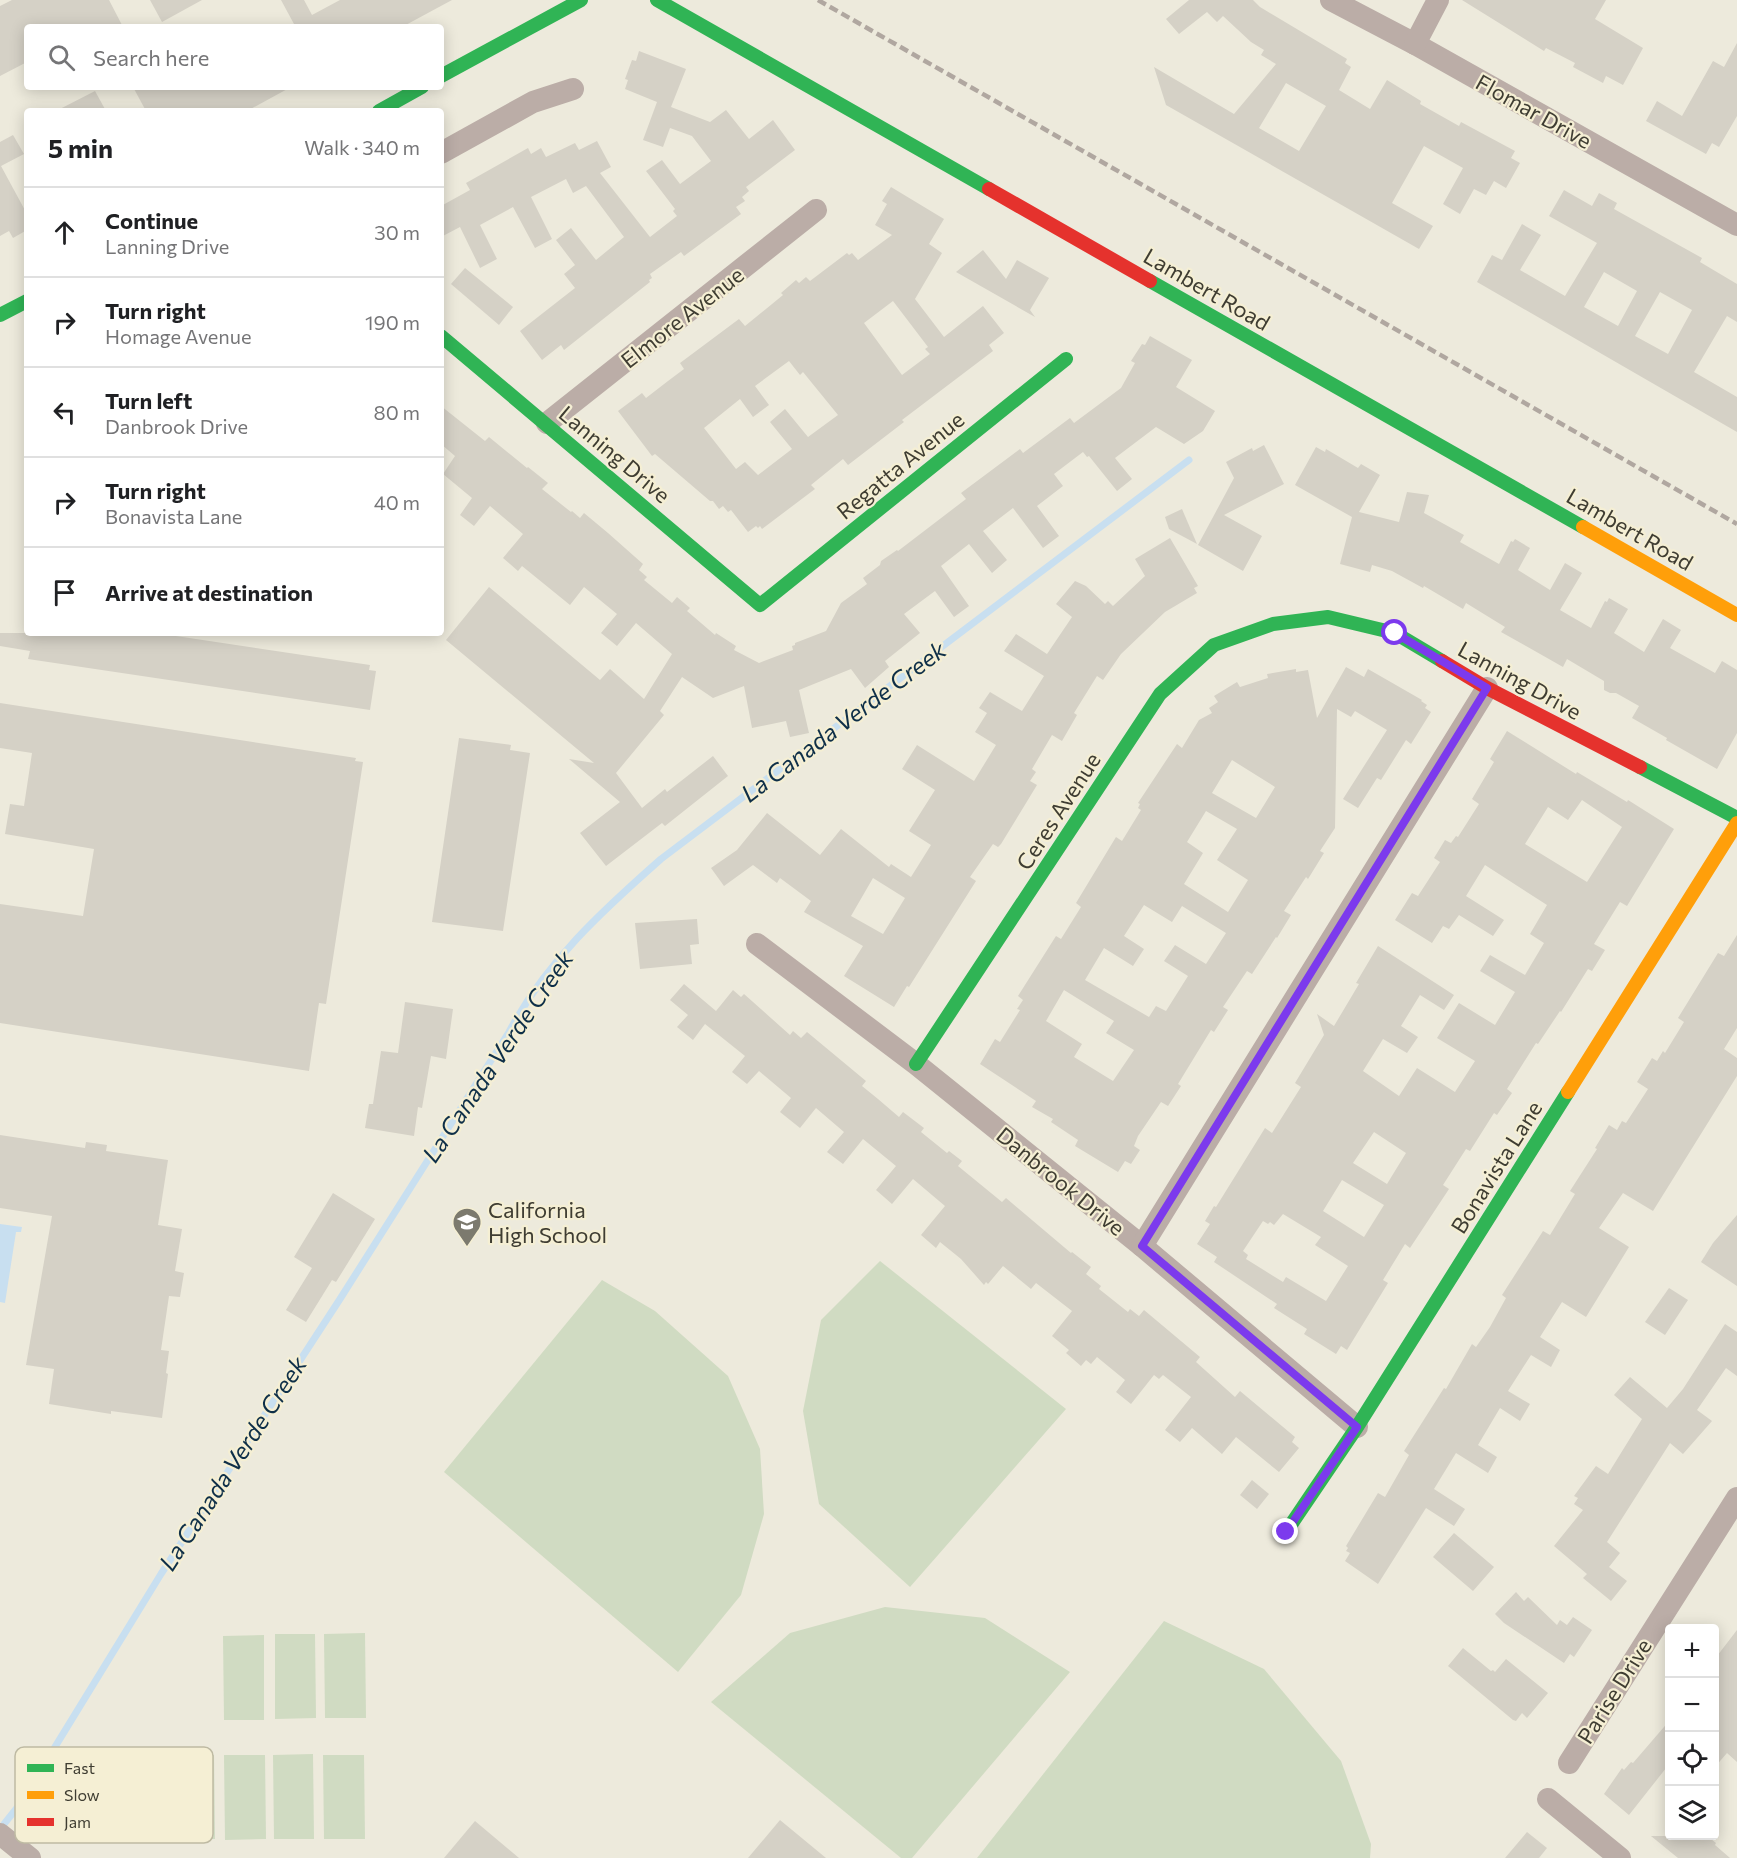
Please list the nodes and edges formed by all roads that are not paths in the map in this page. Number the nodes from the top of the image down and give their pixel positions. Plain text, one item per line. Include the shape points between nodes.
1 (581, 0) edge
2 (657, 0) edge
3 (1331, 0) edge
4 (1438, 0) edge
5 (1415, 44) junction
6 (444, 74) edge
7 (573, 89) dead end
8 (417, 90) edge
9 (384, 108) edge
10 (444, 151) edge
11 (816, 210) dead end
12 (1736, 222) edge
13 (24, 303) edge
14 (0, 315) edge
15 (444, 338) edge
16 (1066, 359) dead end
17 (547, 423) junction
18 (760, 605) joint
19 (1737, 615) edge
20 (1273, 624) joint
21 (1487, 688) junction
22 (1737, 820) edge
23 (757, 944) dead end
24 (916, 1064) junction
25 (1142, 1246) junction
26 (1357, 1427) junction
27 (1737, 1498) edge
28 (1286, 1532) dead end
29 (1569, 1763) dead end
30 (1548, 1798) dead end
31 (3, 1836) edge
32 (30, 1858) edge
33 (1620, 1858) edge

1 - 6 street
2 - 19 street, Lambert Road
3 - 5 street, Flomar Drive
4 - 5 street
5 - 12 street, Flomar Drive
7 - 10 street via 532,102
8 - 9 street
11 - 17 street, Elmore Avenue
13 - 14 street
15 - 17 street, Lanning Drive
16 - 18 street, Regatta Avenue
17 - 18 street, Lanning Drive
20 - 21 street, Lanning Drive via 1328,617 1395,633
20 - 24 street, Ceres Avenue via 1214,645 1160,694
21 - 22 street, Lanning Drive
21 - 25 street
22 - 26 street, Bonavista Lane
23 - 24 street, Danbrook Drive
24 - 25 street, Danbrook Drive
25 - 26 street, Danbrook Drive
26 - 28 street, Bonavista Lane
27 - 29 street, Parise Drive
30 - 33 street
31 - 32 street

